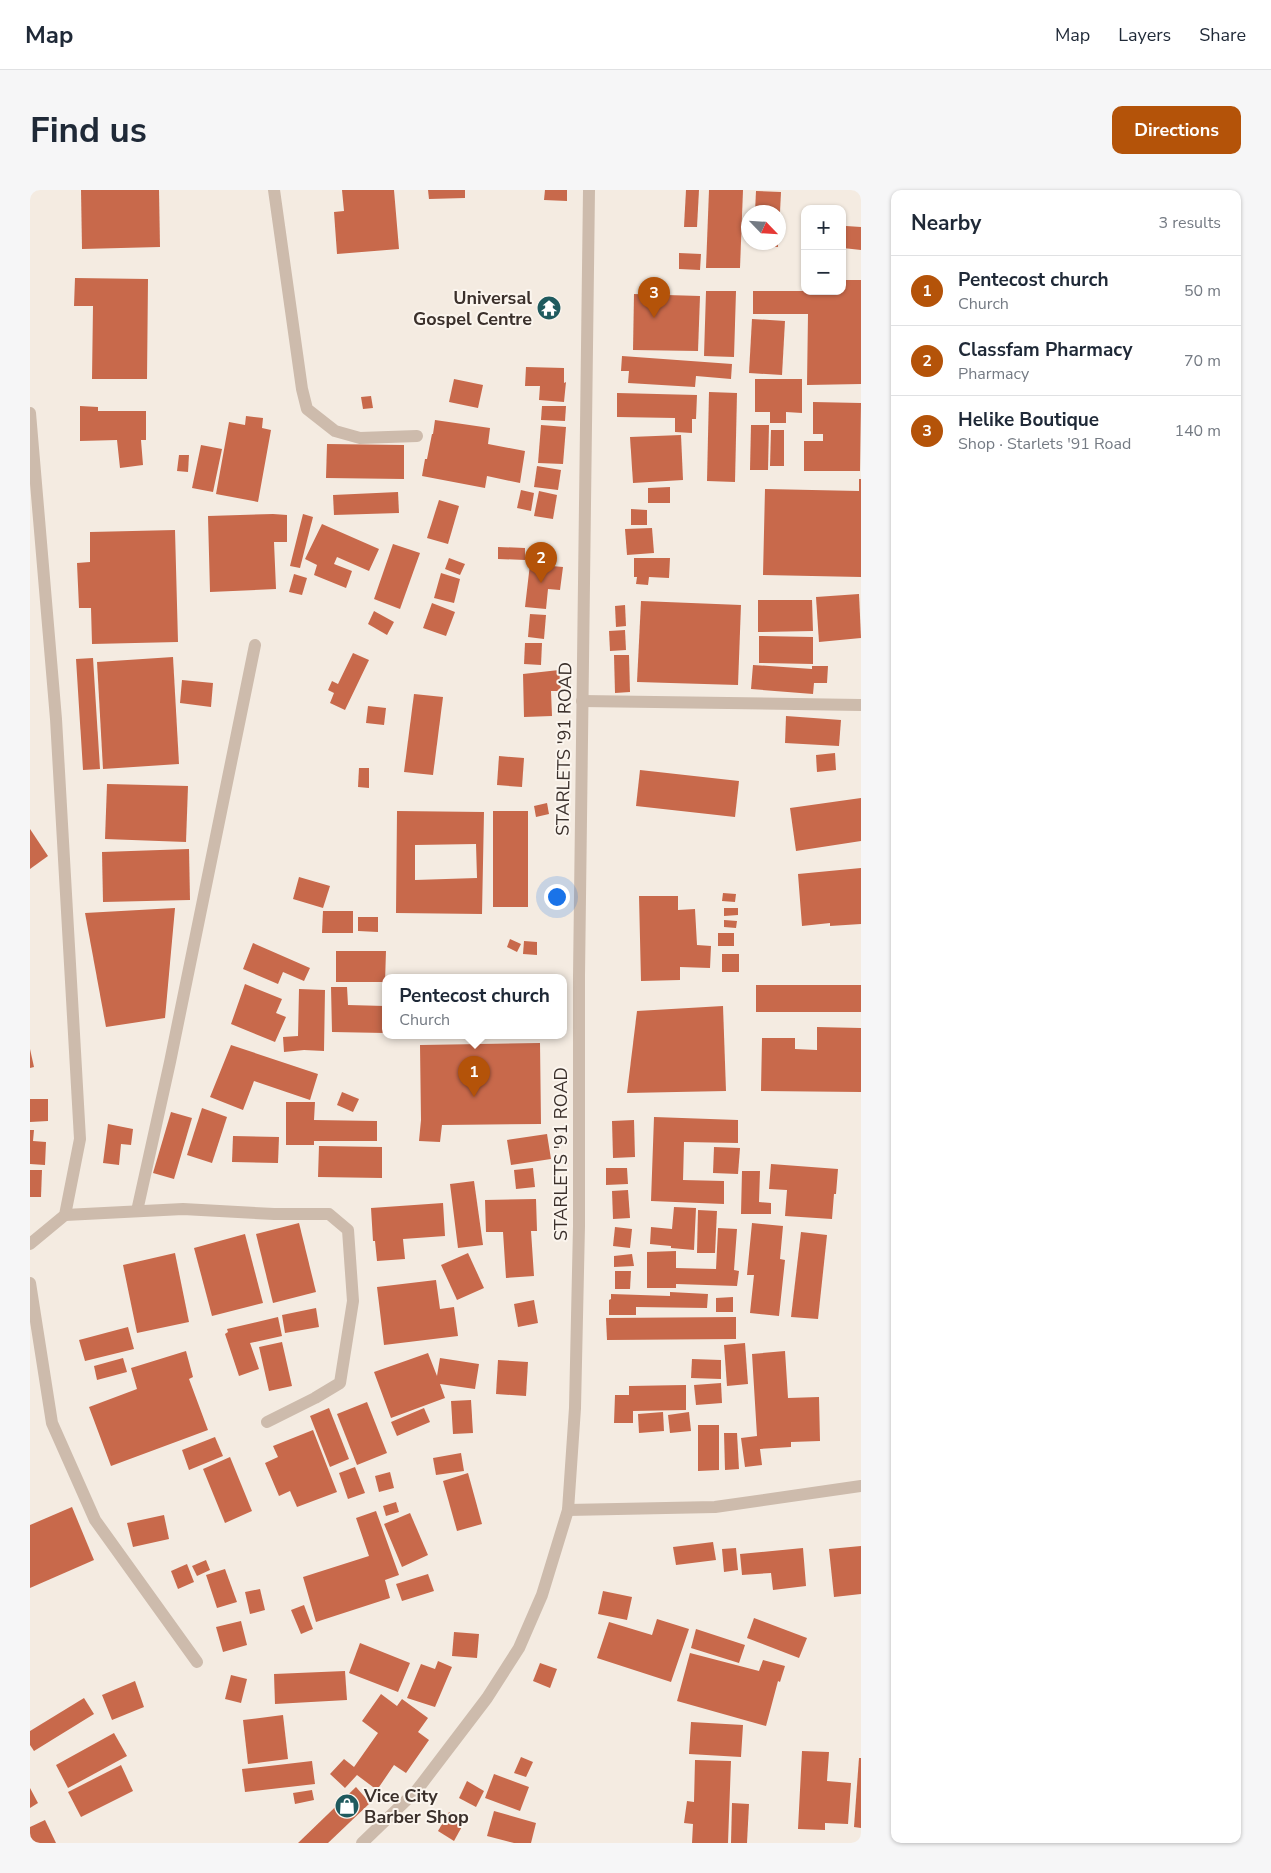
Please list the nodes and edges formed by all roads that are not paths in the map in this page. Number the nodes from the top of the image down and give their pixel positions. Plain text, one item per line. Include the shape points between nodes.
1 (274, 190) edge
2 (589, 190) edge
3 (30, 413) edge
4 (417, 436) dead end
5 (255, 645) dead end
6 (582, 701) junction
7 (861, 705) edge
8 (137, 1211) junction
9 (65, 1215) junction
10 (30, 1244) edge
11 (30, 1283) edge
12 (267, 1422) dead end
13 (861, 1486) edge
14 (568, 1510) junction
15 (197, 1662) dead end
16 (362, 1843) edge

1 - 4 street via 307,409 336,432 360,438
2 - 6 street, STARLETS '91 ROAD
3 - 9 street via 56,719 80,1139
5 - 8 street
6 - 7 street
6 - 14 street, STARLETS '91 ROAD via 579,1226 575,1408
8 - 9 street
8 - 12 street via 182,1209 329,1214 348,1230 353,1301 340,1382
9 - 10 street
11 - 15 street via 52,1423 95,1520
13 - 14 street via 715,1506
14 - 16 street, STARLETS '91 ROAD via 542,1595 519,1648 487,1698 417,1790

